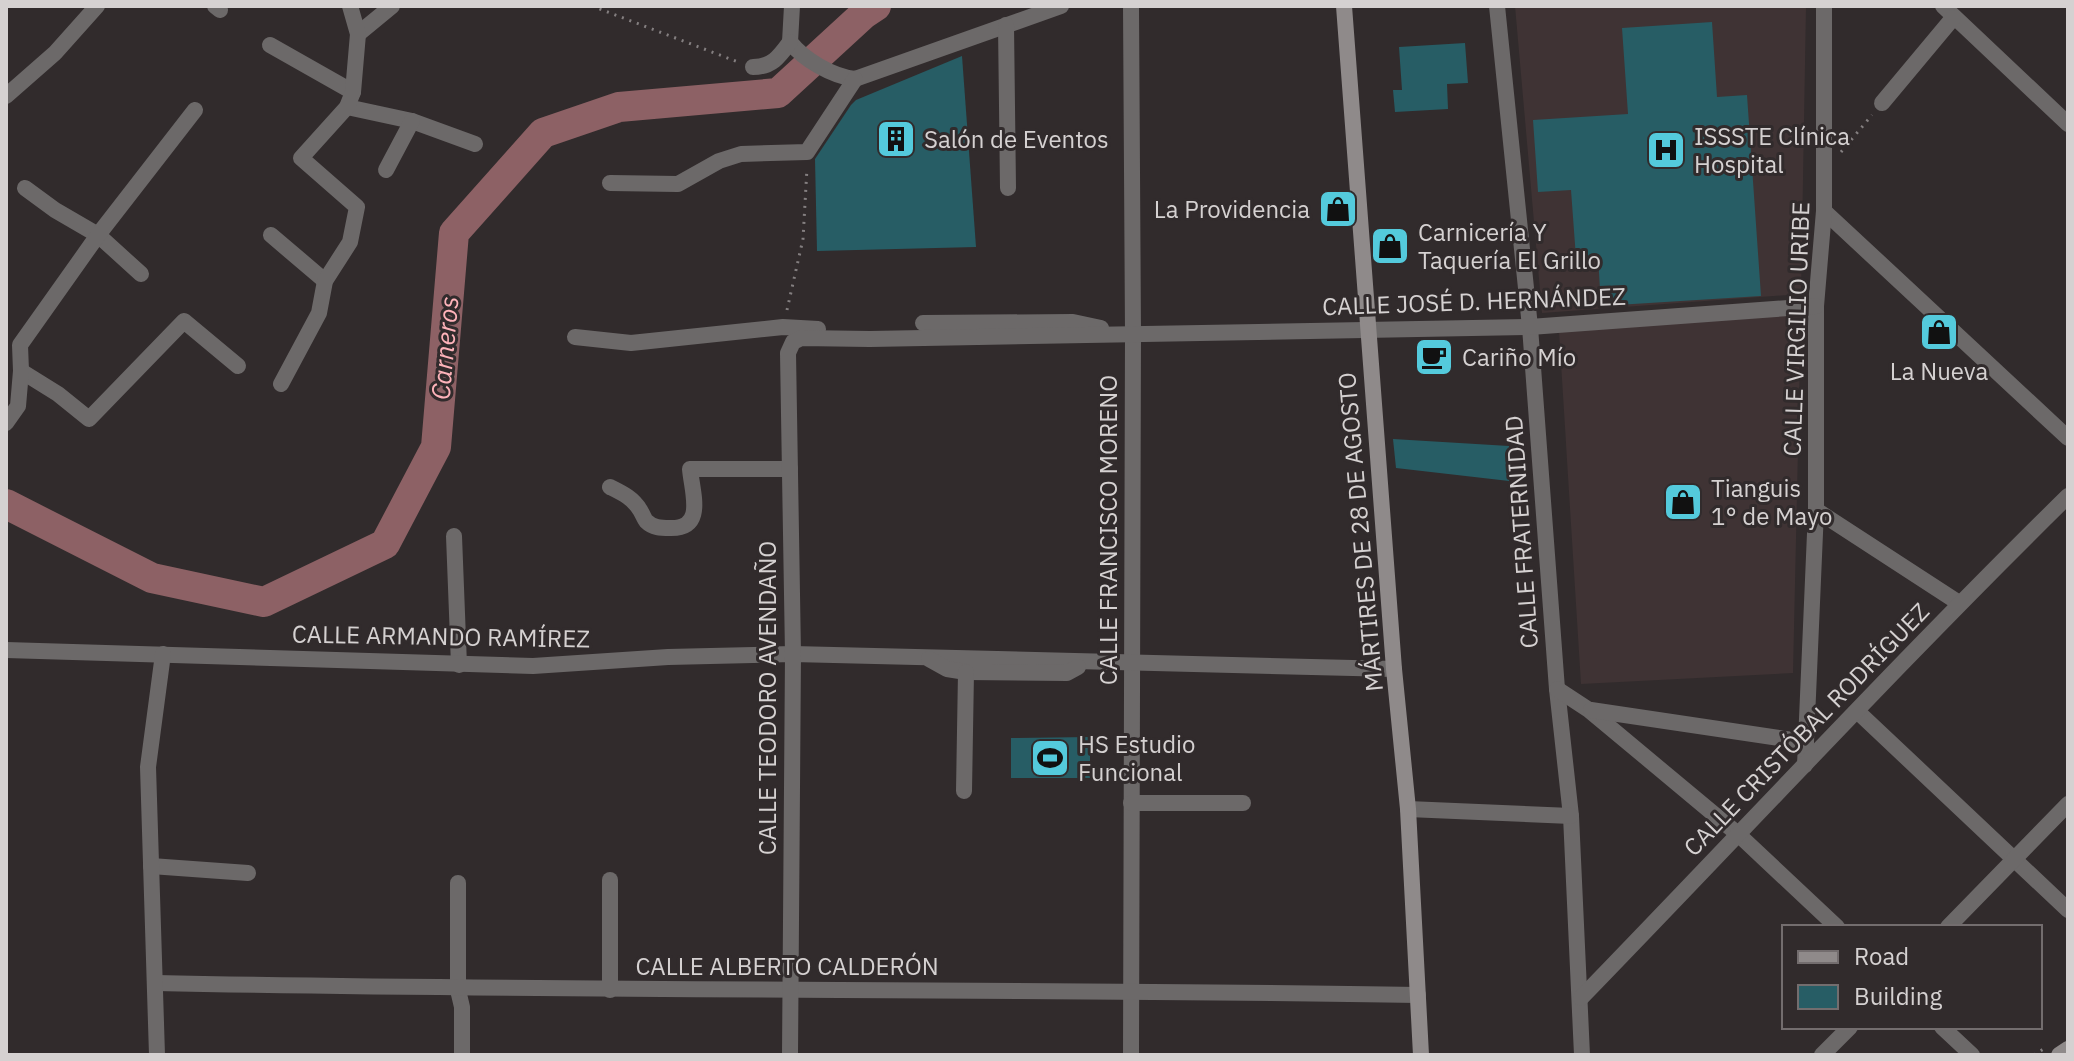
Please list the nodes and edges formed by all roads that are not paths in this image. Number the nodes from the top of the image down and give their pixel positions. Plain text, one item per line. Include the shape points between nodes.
1 (97, 6) edge
2 (350, 6) edge
3 (392, 6) edge
4 (792, 6) edge
5 (1061, 6) edge
6 (1131, 6) edge
7 (1344, 6) edge
8 (1497, 6) edge
9 (1824, 6) edge
10 (1948, 12) edge
11 (1006, 25) junction
12 (358, 34) junction
13 (270, 45) dead end
14 (793, 46) junction
15 (753, 67) road end
16 (855, 79) junction
17 (6, 96) edge
18 (350, 99) junction
19 (1882, 103) road end
20 (195, 110) dead end
21 (412, 121) junction
22 (2068, 124) edge
23 (475, 144) dead end
24 (386, 170) dead end
25 (610, 183) dead end
26 (25, 188) dead end
27 (1008, 188) dead end
28 (1824, 211) junction
29 (98, 235) junction
30 (271, 235) dead end
31 (141, 274) dead end
32 (325, 281) junction
33 (1816, 306) junction
34 (923, 323) dead end
35 (1530, 327) junction
36 (1368, 331) junction
37 (1133, 334) junction
38 (575, 337) dead end
39 (870, 339) junction
40 (793, 342) joint
41 (238, 366) dead end
42 (21, 371) junction
43 (281, 384) dead end
44 (6, 423) edge
45 (2068, 438) edge
46 (790, 469) junction
47 (610, 487) dead end
48 (2068, 496) edge
49 (1816, 510) junction
50 (454, 536) dead end
51 (1959, 603) junction
52 (6, 650) edge
53 (163, 654) junction
54 (793, 654) junction
55 (924, 657) junction
56 (1087, 663) junction
57 (1131, 663) junction
58 (459, 665) junction
59 (1394, 669) junction
60 (966, 672) junction
61 (1557, 689) junction
62 (1589, 710) junction
63 (1858, 712) junction
64 (1806, 742) junction
65 (1805, 765) junction
66 (964, 791) dead end
67 (1131, 803) junction
68 (1243, 803) dead end
69 (2068, 804) edge
70 (1408, 809) junction
71 (1571, 816) junction
72 (1739, 835) junction
73 (2013, 860) junction
74 (151, 866) junction
75 (248, 873) dead end
76 (610, 880) dead end
77 (458, 883) dead end
78 (2068, 910) edge
79 (1835, 925) edge
80 (1950, 925) edge
81 (156, 983) junction
82 (458, 990) junction
83 (610, 990) junction
84 (789, 990) junction
85 (1132, 991) junction
86 (1418, 995) junction
87 (1581, 998) junction
88 (1848, 1029) edge
89 (1944, 1029) edge
90 (2068, 1049) edge
91 (157, 1055) edge
92 (452, 1055) edge
93 (462, 1055) edge
94 (790, 1055) edge
95 (1131, 1055) edge
96 (1421, 1055) edge
97 (1582, 1055) edge
98 (1822, 1055) edge
99 (1972, 1055) edge
100 (2059, 1055) edge

1 - 17 street
2 - 12 street
3 - 12 street
4 - 14 street
5 - 11 street
6 - 37 street, CALLE FRANCISCO MORENO
7 - 36 main road, MÁRTIRES DE 28 DE AGOSTO
8 - 35 street, CALLE FRATERNIDAD
9 - 28 street, CALLE VIRGILIO URIBE
10 - 19 street
10 - 22 street
11 - 16 street
11 - 27 street
12 - 18 street
13 - 18 street
14 - 15 street via 775,62
14 - 16 street via 835,74
16 - 25 street via 807,152 741,154 678,184
18 - 21 street
18 - 32 street via 301,158 357,207 350,242
20 - 29 street
21 - 23 street
21 - 24 street
26 - 29 street
28 - 33 street, CALLE VIRGILIO URIBE
28 - 45 street
29 - 31 street
29 - 42 street via 20,345
30 - 32 street
32 - 43 street via 319,313
33 - 35 street, CALLE JOSÉ D. HERNÁNDEZ
33 - 49 street, CALLE VIRGILIO URIBE
34 - 37 street, CALLE JOSÉ D. HERNÁNDEZ via 1073,322
35 - 36 street, CALLE JOSÉ D. HERNÁNDEZ
35 - 61 street, CALLE FRATERNIDAD
36 - 37 street, CALLE JOSÉ D. HERNÁNDEZ
36 - 59 main road, MÁRTIRES DE 28 DE AGOSTO
37 - 39 street, CALLE JOSÉ D. HERNÁNDEZ
37 - 57 street, CALLE FRANCISCO MORENO
38 - 39 street, CALLE JOSÉ D. HERNÁNDEZ via 631,343 783,327 852,330
39 - 40 street, CALLE JOSÉ D. HERNÁNDEZ
40 - 46 street, CALLE TEODORO AVENDAÑO via 788,353
41 - 42 street via 184,321 89,419
42 - 44 street via 18,406
46 - 47 street via 690,469 694,513 683,528 655,528 626,495
46 - 54 street, CALLE TEODORO AVENDAÑO
48 - 51 street, CALLE CRISTÓBAL RODRÍGUEZ
49 - 51 street
49 - 64 street, CALLE VIRGILIO URIBE
50 - 58 street
51 - 63 street, CALLE CRISTÓBAL RODRÍGUEZ
52 - 53 street, CALLE ARMANDO RAMÍREZ
53 - 58 street, CALLE ARMANDO RAMÍREZ
53 - 74 street via 148,767
54 - 55 street, CALLE ARMANDO RAMÍREZ
54 - 58 street, CALLE ARMANDO RAMÍREZ
54 - 84 street, CALLE TEODORO AVENDAÑO
55 - 56 street, CALLE ARMANDO RAMÍREZ
55 - 60 street, CALLE ARMANDO RAMÍREZ
56 - 57 street, CALLE ARMANDO RAMÍREZ
56 - 60 street, CALLE ARMANDO RAMÍREZ via 1067,673
57 - 59 street, CALLE ARMANDO RAMÍREZ
57 - 67 street, CALLE FRANCISCO MORENO
59 - 70 main road, MÁRTIRES DE 28 DE AGOSTO
60 - 66 street
61 - 62 street
61 - 71 street, CALLE FRATERNIDAD
62 - 64 street
62 - 72 street
63 - 65 street, CALLE CRISTÓBAL RODRÍGUEZ
63 - 73 street
64 - 65 street, CALLE VIRGILIO URIBE
65 - 72 street, CALLE CRISTÓBAL RODRÍGUEZ
67 - 68 street
67 - 85 street, CALLE FRANCISCO MORENO
69 - 73 street
70 - 71 street
70 - 86 main road, MÁRTIRES DE 28 DE AGOSTO
71 - 87 street, CALLE FRATERNIDAD
72 - 79 street
72 - 87 street, CALLE CRISTÓBAL RODRÍGUEZ
73 - 78 street
73 - 80 street
74 - 75 street
74 - 81 street
76 - 83 street
77 - 82 street
81 - 82 street, CALLE ALBERTO CALDERÓN
81 - 91 street
82 - 83 street, CALLE ALBERTO CALDERÓN
82 - 92 street via 452,1006
82 - 93 street
83 - 84 street, CALLE ALBERTO CALDERÓN
84 - 85 street, CALLE ALBERTO CALDERÓN
84 - 94 street, CALLE TEODORO AVENDAÑO
85 - 86 street, CALLE ALBERTO CALDERÓN
85 - 95 street, CALLE FRANCISCO MORENO
86 - 96 main road, MÁRTIRES DE 28 DE AGOSTO
87 - 97 street, CALLE FRATERNIDAD
88 - 98 street
89 - 99 street
90 - 100 main road

